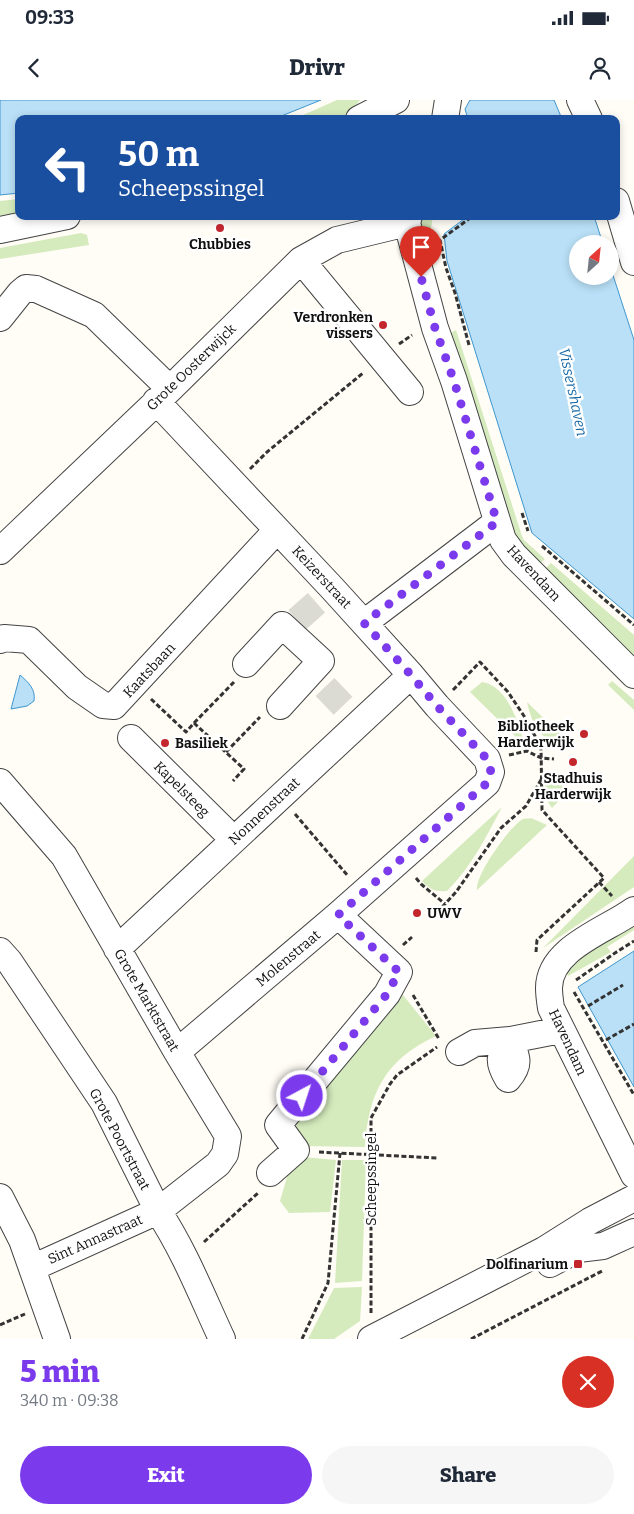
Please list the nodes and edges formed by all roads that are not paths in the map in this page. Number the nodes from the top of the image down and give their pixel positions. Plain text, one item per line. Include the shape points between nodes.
1 (448, 100) edge
2 (580, 100) edge
3 (377, 110) edge
4 (391, 115) edge
5 (446, 115) edge
6 (587, 115) edge
7 (622, 201) edge
8 (48, 220) edge
9 (408, 220) edge
10 (0, 230) edge
11 (301, 260) junction
12 (634, 262) edge
13 (0, 318) edge
14 (410, 392) dead end
15 (163, 395) junction
16 (497, 522) junction
17 (277, 530) junction
18 (0, 551) edge
19 (364, 623) junction
20 (0, 640) edge
21 (243, 670) road end
22 (411, 675) junction
23 (634, 675) edge
24 (270, 711) road end
25 (131, 738) dead end
26 (0, 782) edge
27 (487, 783) joint
28 (234, 840) junction
29 (634, 910) edge
30 (338, 915) junction
31 (118, 949) junction
32 (0, 951) edge
33 (562, 1030) junction
34 (450, 1048) road end
35 (177, 1052) junction
36 (270, 1173) road end
37 (634, 1175) edge
38 (0, 1197) edge
39 (634, 1198) edge
40 (158, 1211) junction
41 (634, 1232) edge
42 (32, 1268) junction
43 (371, 1328) edge
44 (57, 1339) edge
45 (222, 1339) edge
46 (405, 1339) edge

1 - 5 street
2 - 6 street
3 - 4 street
7 - 12 street
8 - 10 street
9 - 11 street, Grote Oosterwijck via 337,240
9 - 16 street, Havendam via 435,328
11 - 14 street
11 - 15 street, Grote Oosterwijck
13 - 15 street, Keizerstraat via 26,288 36,289 94,315
15 - 17 street, Keizerstraat
15 - 18 street, Grote Oosterwijck
16 - 19 street
16 - 23 street, Havendam via 514,555
17 - 19 street, Keizerstraat via 328,592
17 - 20 street, Kaatsbaan via 114,706 103,705 77,687 29,640
19 - 22 street, Keizerstraat
21 - 24 street via 282,625 292,625 321,661 318,680
22 - 27 street, Keizerstraat via 487,759 491,772
22 - 28 street, Nonnenstraat via 355,718
25 - 28 street, Kapelsteeg
26 - 31 street, Grote Marktstraat via 64,856
27 - 30 street, Molenstraat
28 - 31 street, Nonnenstraat
29 - 33 street, Havendam via 560,958 548,986 551,1008
30 - 35 street, Molenstraat
30 - 36 street via 399,972 387,994 278,1125 296,1150
31 - 35 street, Grote Marktstraat
32 - 40 street, Grote Poortstraat via 104,1103
33 - 34 street
33 - 37 street, Havendam
35 - 40 street, Grote Marktstraat via 228,1136 225,1154 218,1164
38 - 42 street
39 - 43 street via 544,1250
40 - 42 street, Sint Annastraat
40 - 45 street, Grote Poortstraat via 185,1259
41 - 46 street via 603,1246 578,1249
42 - 44 street

